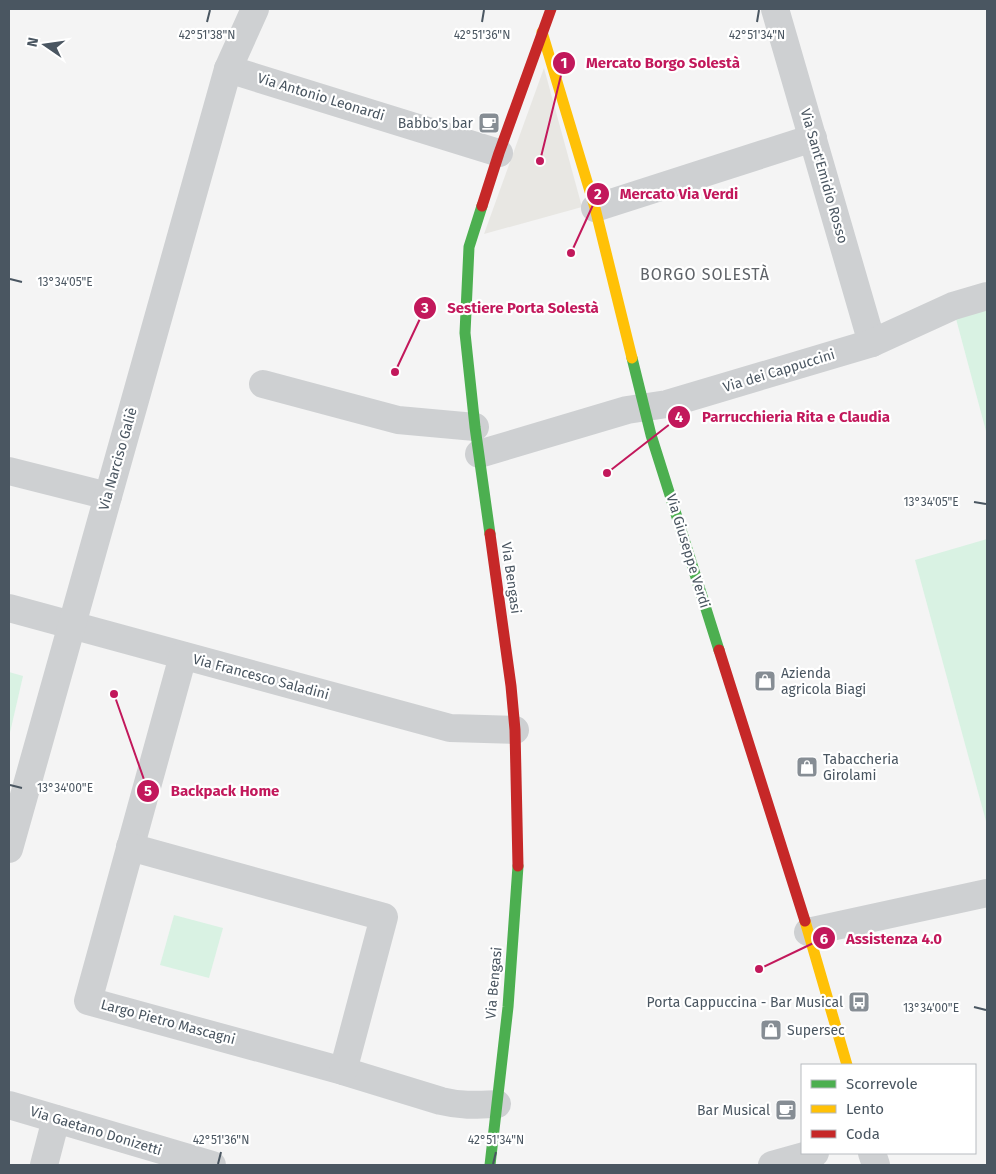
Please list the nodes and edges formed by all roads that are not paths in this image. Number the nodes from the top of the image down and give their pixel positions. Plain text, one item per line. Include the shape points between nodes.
1 (255, 9) edge
2 (551, 9) edge
3 (775, 9) edge
4 (542, 32) junction
5 (228, 68) junction
6 (813, 138) junction
7 (499, 153) junction
8 (594, 208) junction
9 (987, 296) edge
10 (872, 343) junction
11 (263, 384) dead end
12 (644, 407) junction
13 (475, 427) junction
14 (478, 454) junction
15 (9, 471) edge
16 (108, 496) junction
17 (9, 608) edge
18 (72, 625) junction
19 (182, 656) junction
20 (515, 730) junction
21 (130, 847) junction
22 (9, 849) edge
23 (987, 893) edge
24 (808, 932) junction
25 (847, 1064) edge
26 (343, 1071) junction
27 (497, 1104) junction
28 (9, 1105) edge
29 (56, 1119) junction
30 (811, 1154) edge
31 (44, 1165) edge
32 (212, 1165) edge
33 (490, 1165) edge
34 (772, 1165) edge

1 - 5 street, Via Narciso Galiè
2 - 4 street, Via Bengasi
3 - 6 street, Via Sant'Emidio Rosso
4 - 7 street, Via Bengasi
4 - 8 street, Via Giuseppe Verdi
5 - 7 street, Via Antonio Leonardi
5 - 16 street, Via Narciso Galiè
6 - 8 street
6 - 10 street, Via Sant'Emidio Rosso
7 - 13 street, Via Bengasi via 469,247 465,333
8 - 12 street, Via Giuseppe Verdi
9 - 10 street, Via dei Cappuccini via 953,306
10 - 12 street, Via dei Cappuccini via 667,404
11 - 13 street via 398,420
12 - 14 street, Via dei Cappuccini
12 - 24 street, Via Giuseppe Verdi
13 - 14 street, Via Bengasi
14 - 20 street, Via Bengasi
15 - 16 street
16 - 18 street, Via Narciso Galiè
17 - 18 street, Via Francesco Saladini
18 - 19 street, Via Francesco Saladini
18 - 22 street, Via Narciso Galiè
19 - 20 street, Via Francesco Saladini via 450,728
19 - 21 street, Largo Pietro Mascagni
20 - 27 street, Via Bengasi via 518,871
21 - 26 street via 384,917
21 - 26 street, Largo Pietro Mascagni via 88,1001
23 - 24 street
24 - 25 street, Via Giuseppe Verdi
26 - 27 street, Largo Pietro Mascagni via 457,1105
27 - 33 street, Via Bengasi
28 - 29 street, Via Gaetano Donizetti
29 - 31 street
29 - 32 street, Via Gaetano Donizetti
30 - 34 street

